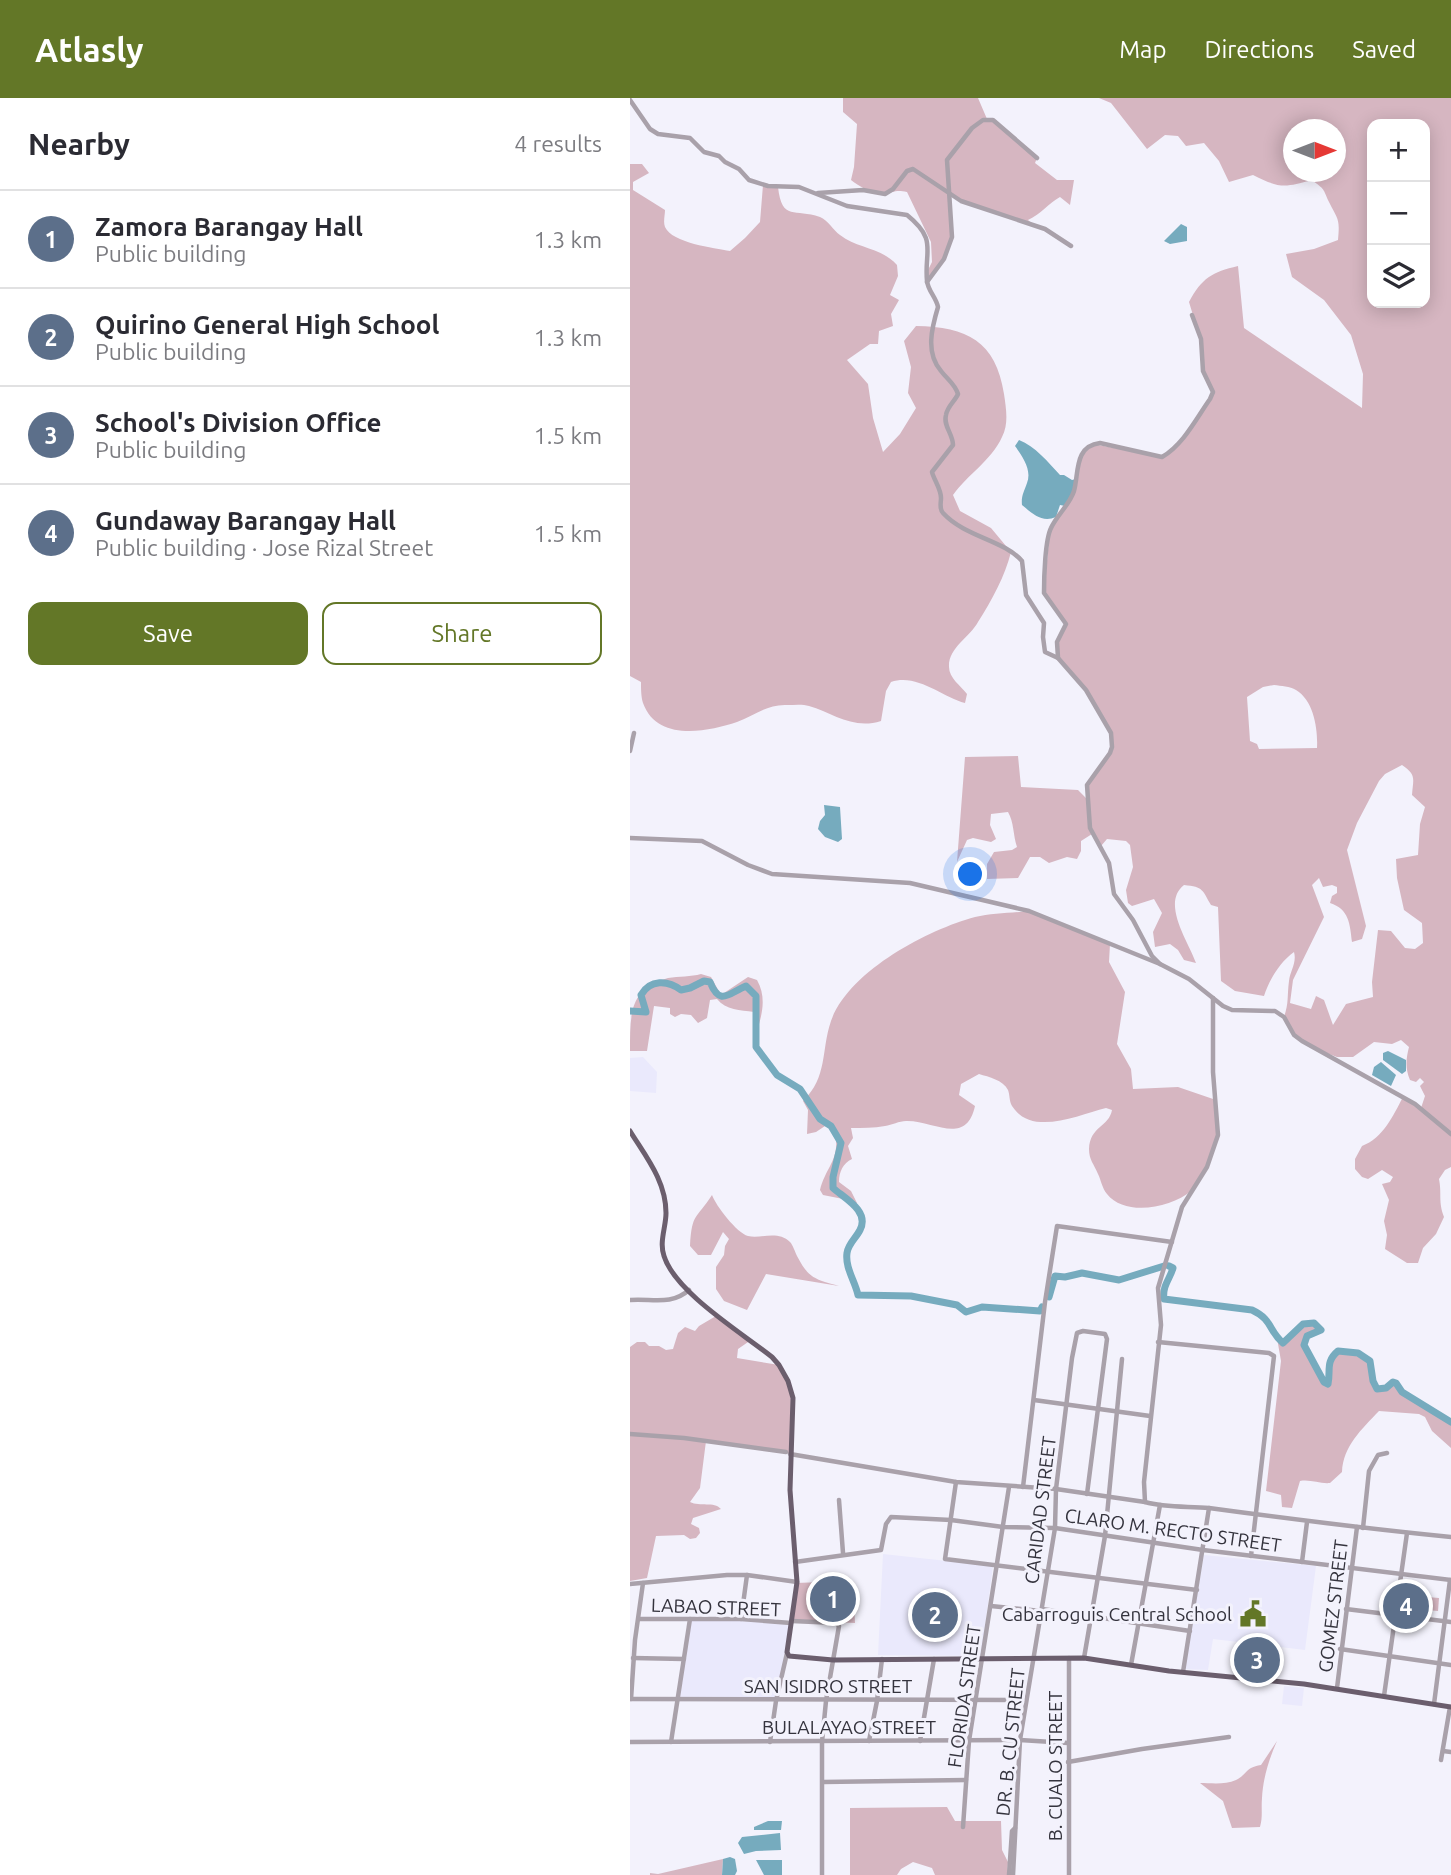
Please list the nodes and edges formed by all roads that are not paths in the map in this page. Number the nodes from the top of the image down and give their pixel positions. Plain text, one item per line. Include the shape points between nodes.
1 (630, 100) edge
2 (1037, 158) dead end
3 (817, 193) junction
4 (950, 196) junction
5 (1071, 246) dead end
6 (927, 283) junction
7 (1192, 315) dead end
8 (1058, 658) junction
9 (634, 733) dead end
10 (630, 751) edge
11 (630, 838) edge
12 (1160, 964) junction
13 (1213, 998) junction
14 (630, 1131) edge
15 (1451, 1134) edge
16 (1172, 1242) junction
17 (688, 1290) junction
18 (630, 1300) edge
19 (1158, 1342) junction
20 (1122, 1359) dead end
21 (1034, 1400) junction
22 (1067, 1406) junction
23 (1097, 1409) junction
24 (1116, 1411) junction
25 (1151, 1416) junction
26 (630, 1434) edge
27 (788, 1453) junction
28 (1387, 1453) dead end
29 (956, 1482) junction
30 (1009, 1487) junction
31 (1023, 1487) junction
32 (1056, 1489) junction
33 (1087, 1494) junction
34 (1108, 1497) junction
35 (839, 1500) dead end
36 (1145, 1502) junction
37 (1160, 1505) junction
38 (1209, 1508) junction
39 (1256, 1516) junction
40 (951, 1520) junction
41 (1307, 1522) junction
42 (1003, 1527) junction
43 (1357, 1527) junction
44 (1055, 1528) junction
45 (1363, 1528) junction
46 (1407, 1533) junction
47 (1105, 1535) junction
48 (1451, 1538) edge
49 (1154, 1543) junction
50 (1203, 1550) junction
51 (844, 1553) junction
52 (1251, 1556) junction
53 (795, 1562) junction
54 (1302, 1562) junction
55 (996, 1565) junction
56 (1351, 1568) junction
57 (1048, 1571) junction
58 (1400, 1574) junction
59 (747, 1576) junction
60 (1097, 1578) junction
61 (1451, 1580) edge
62 (797, 1582) junction
63 (643, 1583) junction
64 (630, 1584) edge
65 (1146, 1585) junction
66 (1197, 1590) junction
67 (991, 1606) junction
68 (1346, 1609) junction
69 (1042, 1610) junction
70 (1394, 1614) junction
71 (1090, 1617) junction
72 (639, 1619) junction
73 (690, 1619) junction
74 (741, 1619) junction
75 (1448, 1621) edge
76 (792, 1622) junction
77 (1139, 1624) junction
78 (1190, 1631) junction
79 (1340, 1649) junction
80 (787, 1652) junction
81 (1390, 1656) junction
82 (1069, 1657) junction
83 (633, 1658) junction
84 (934, 1658) junction
85 (1033, 1658) junction
86 (1084, 1658) junction
87 (684, 1659) junction
88 (882, 1659) junction
89 (982, 1659) junction
90 (833, 1660) junction
91 (1441, 1664) junction
92 (1131, 1665) junction
93 (1451, 1665) edge
94 (1183, 1672) junction
95 (1337, 1688) junction
96 (1384, 1696) junction
97 (630, 1699) edge
98 (677, 1699) junction
99 (926, 1700) junction
100 (1026, 1700) junction
101 (776, 1701) junction
102 (826, 1701) junction
103 (877, 1701) junction
104 (975, 1701) junction
105 (1434, 1703) junction
106 (1450, 1707) edge
107 (1229, 1737) dead end
108 (1020, 1740) junction
109 (869, 1741) junction
110 (920, 1741) junction
111 (969, 1741) junction
112 (630, 1742) edge
113 (671, 1742) junction
114 (770, 1742) junction
115 (822, 1742) junction
116 (1069, 1743) junction
117 (1443, 1751) junction
118 (1451, 1752) edge
119 (1441, 1760) dead end
120 (1068, 1762) junction
121 (966, 1780) junction
122 (823, 1782) junction
123 (962, 1827) dead end
124 (822, 1875) edge
125 (1011, 1875) edge
126 (1069, 1875) edge

1 - 3 street via 657,134 690,138 749,180
2 - 4 street via 998,123 983,120 964,135 947,160
3 - 4 street via 863,190 885,194 909,169 937,183
3 - 6 street via 847,206 907,215 929,245
4 - 5 street via 1045,229
4 - 6 street via 950,247
6 - 8 street via 938,307 931,326 934,363 958,394 946,415 953,445 932,472 942,513 956,526 1022,561 1026,595 1044,623 1043,647
7 - 8 street via 1201,339 1203,371 1213,392 1210,399 1172,452 1162,457 1093,444 1076,468 1074,493 1050,529 1044,593 1066,624 1057,642
8 - 12 street via 1086,690 1111,733 1112,747 1087,785 1090,828 1109,863 1114,894
9 - 10 street
11 - 12 street via 702,841 772,874 866,878 950,892 1029,911
12 - 13 street
13 - 15 street via 1232,1010 1275,1011 1302,1041 1415,1104
13 - 16 street via 1218,1135 1207,1167 1182,1207
14 - 17 main road via 652,1164 665,1197 664,1257
16 - 19 street via 1158,1288 1162,1317
16 - 21 street via 1057,1226
17 - 18 street via 665,1301
17 - 27 main road via 779,1365 792,1389
19 - 25 street
19 - 39 street via 1274,1356
20 - 24 street
21 - 22 street
21 - 31 street
22 - 23 street
22 - 23 street, CARIDAD STREET via 1076,1338 1079,1332 1090,1332 1105,1334 1107,1339
22 - 32 street, CARIDAD STREET
23 - 24 street
23 - 33 street
24 - 25 street
24 - 34 street
25 - 36 street
26 - 27 street
27 - 29 street
27 - 53 main road
28 - 45 street via 1378,1455 1369,1471
29 - 30 street
29 - 40 street
30 - 31 street
30 - 42 street, FLORIDA STREET
31 - 32 street
32 - 33 street
32 - 44 street, CARIDAD STREET
33 - 34 street
34 - 36 street
34 - 47 street
35 - 51 street
36 - 37 street
37 - 38 street
37 - 49 street
38 - 39 street
38 - 50 street
39 - 41 street
39 - 52 street
40 - 42 street, CLARO M. RECTO STREET
40 - 51 street, CLARO M. RECTO STREET via 891,1517 881,1550
40 - 55 street via 945,1559
41 - 43 street
41 - 54 street
42 - 44 street, CLARO M. RECTO STREET
42 - 55 street, FLORIDA STREET
43 - 45 street
43 - 56 street, GOMEZ STREET
44 - 47 street, CLARO M. RECTO STREET
44 - 57 street, CARIDAD STREET
45 - 46 street
46 - 48 street
46 - 58 street
47 - 49 street, CLARO M. RECTO STREET
47 - 60 street
49 - 50 street, CLARO M. RECTO STREET
49 - 65 street
50 - 52 street, CLARO M. RECTO STREET
50 - 66 street
51 - 53 street
52 - 54 street, CLARO M. RECTO STREET
53 - 62 main road
54 - 56 street, CLARO M. RECTO STREET
55 - 57 street
55 - 67 street, FLORIDA STREET
56 - 58 street, CLARO M. RECTO STREET
56 - 68 street, GOMEZ STREET
57 - 60 street
57 - 69 street, CARIDAD STREET
58 - 61 street, CLARO M. RECTO STREET
58 - 70 street
59 - 62 street
59 - 63 street
59 - 74 street
60 - 65 street
60 - 71 street
61 - 75 street
62 - 76 main road
63 - 64 street
63 - 72 street
65 - 66 street
65 - 77 street
66 - 78 street
67 - 69 street
67 - 89 street, FLORIDA STREET
68 - 70 street
68 - 79 street, GOMEZ STREET
69 - 71 street
69 - 85 street, CARIDAD STREET
70 - 75 street
70 - 81 street
71 - 77 street
71 - 86 street
72 - 73 street, LABAO STREET
72 - 83 street
73 - 74 street, LABAO STREET
73 - 87 street
74 - 76 street, LABAO STREET
75 - 91 street
76 - 80 main road
76 - 90 street, LABAO STREET via 838,1624
77 - 78 street
77 - 92 street
78 - 94 street
79 - 81 street
79 - 95 street, GOMEZ STREET
80 - 90 main road via 793,1658
80 - 101 street
81 - 91 street
81 - 96 street
82 - 85 main road
82 - 86 main road
82 - 116 street, B. CUALO STREET
83 - 87 street
83 - 97 street
84 - 88 main road
84 - 89 main road
84 - 99 street
85 - 89 main road
85 - 100 street, DR. B. CU STREET
86 - 92 main road
87 - 98 street
88 - 90 main road
88 - 103 street
89 - 104 street, FLORIDA STREET
90 - 102 street
91 - 93 street
91 - 105 street
92 - 94 main road
94 - 95 main road
95 - 96 main road
96 - 105 main road
97 - 98 street, SAN ISIDRO STREET
98 - 101 street, SAN ISIDRO STREET
98 - 113 street
99 - 103 street, SAN ISIDRO STREET
99 - 104 street, SAN ISIDRO STREET
99 - 110 street
100 - 104 street, SAN ISIDRO STREET
100 - 108 street, DR. B. CU STREET
101 - 102 street, SAN ISIDRO STREET
101 - 114 street
102 - 103 street, SAN ISIDRO STREET
102 - 115 street
103 - 109 street
104 - 111 street, FLORIDA STREET
105 - 106 main road
106 - 117 street
107 - 120 street
108 - 111 street, BULALAYAO STREET
108 - 116 street, BULALAYAO STREET
108 - 125 street, DR. B. CU STREET
109 - 110 street, BULALAYAO STREET
109 - 115 street, BULALAYAO STREET
110 - 111 street, BULALAYAO STREET
111 - 121 street, FLORIDA STREET
112 - 113 street, BULALAYAO STREET
113 - 114 street, BULALAYAO STREET
114 - 115 street, BULALAYAO STREET
115 - 122 street
116 - 120 street, B. CUALO STREET
117 - 118 street
117 - 119 street
120 - 126 street, B. CUALO STREET
121 - 122 street
121 - 123 street, FLORIDA STREET
122 - 124 street

